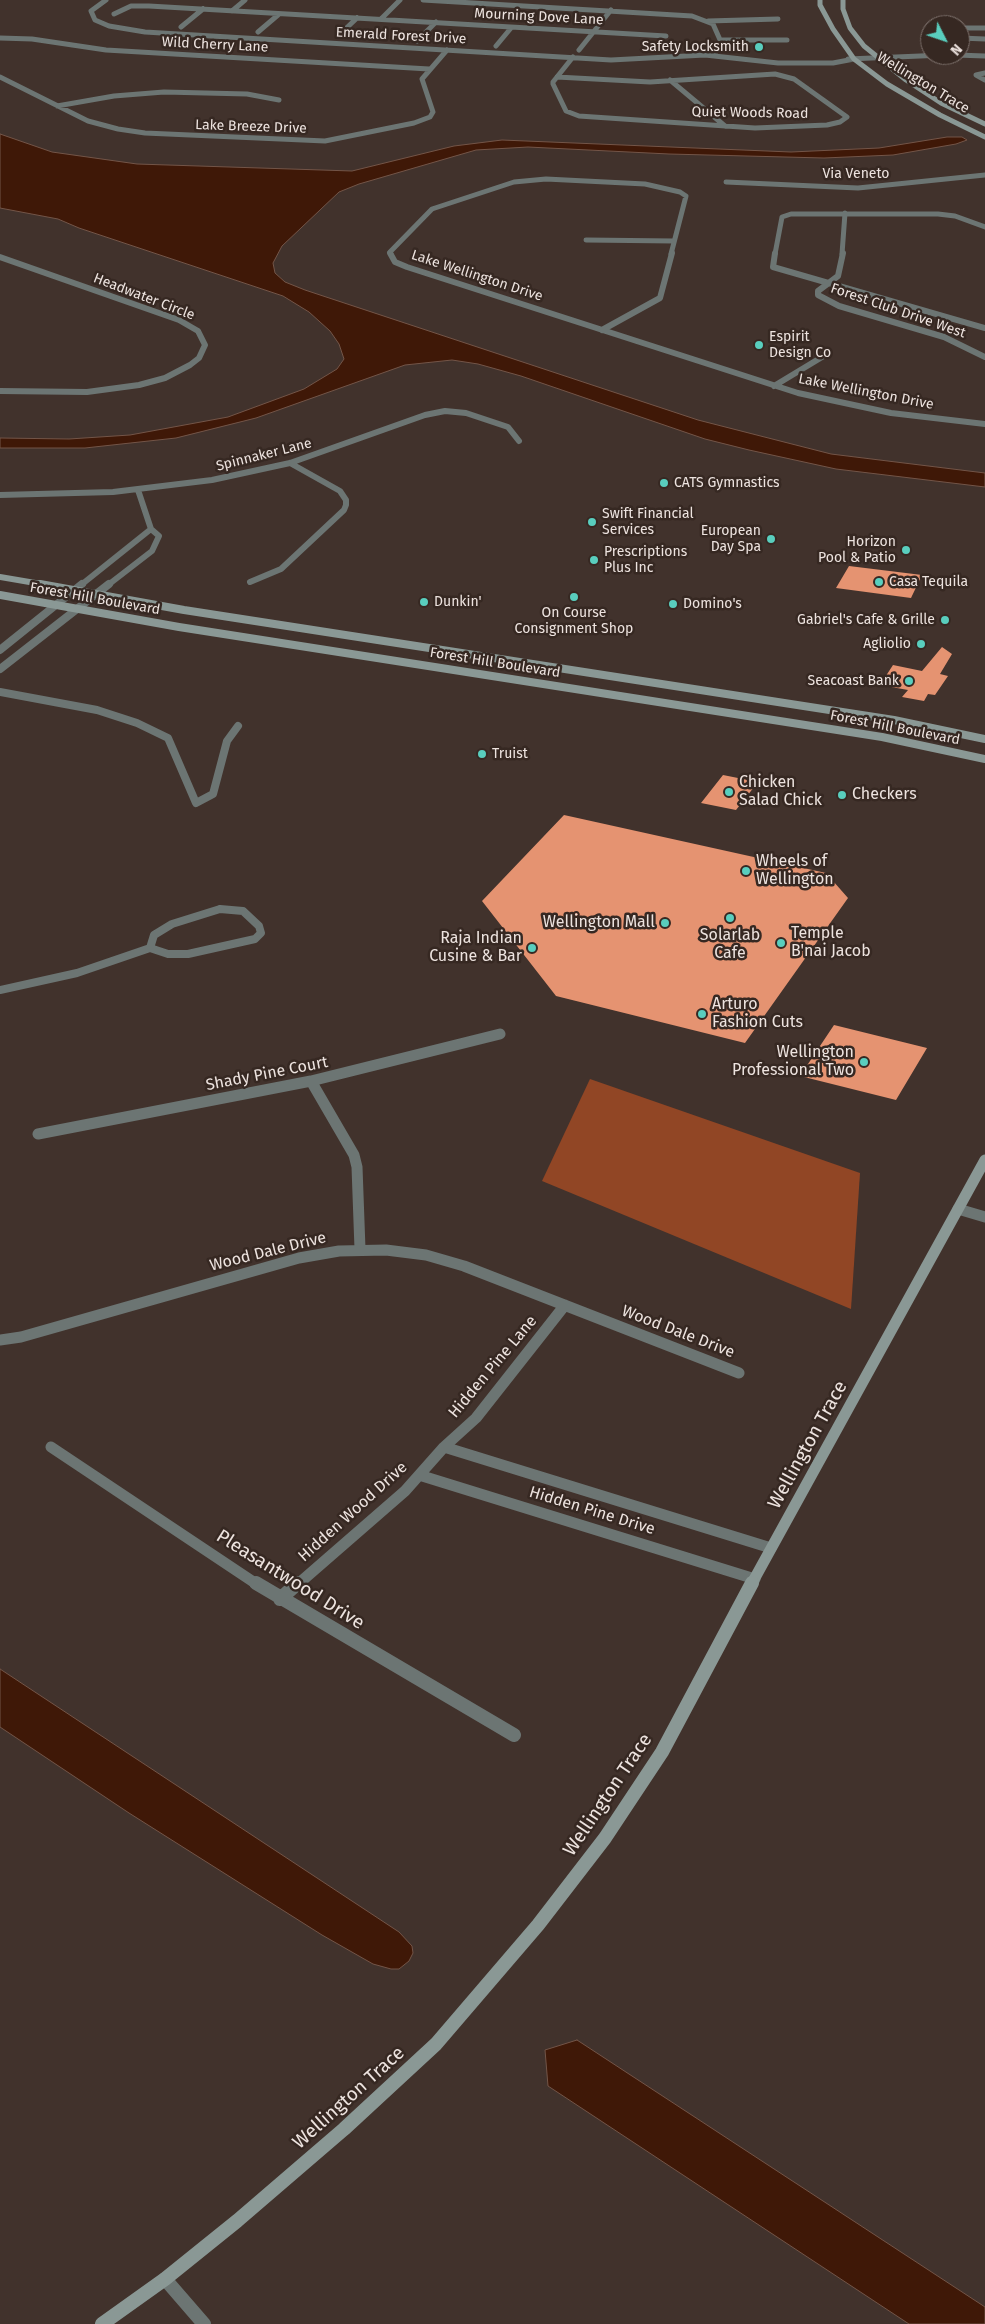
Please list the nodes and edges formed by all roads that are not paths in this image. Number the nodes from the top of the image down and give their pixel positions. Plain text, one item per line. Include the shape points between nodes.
1 (106, 0) edge
2 (245, 0) edge
3 (400, 0) edge
4 (423, 0) edge
5 (820, 0) edge
6 (843, 0) edge
7 (203, 9) junction
8 (232, 10) junction
9 (611, 10) junction
10 (114, 14) dead end
11 (278, 15) junction
12 (357, 18) junction
13 (381, 19) junction
14 (778, 19) dead end
15 (708, 20) junction
16 (436, 22) junction
17 (181, 27) dead end
18 (512, 28) junction
19 (970, 28) edge
20 (985, 28) edge
21 (258, 32) dead end
22 (595, 32) junction
23 (338, 36) dead end
24 (666, 36) dead end
25 (0, 38) edge
26 (970, 38) edge
27 (985, 39) edge
28 (720, 40) junction
29 (787, 40) dead end
30 (417, 41) dead end
31 (496, 46) dead end
32 (447, 50) junction
33 (579, 50) dead end
34 (714, 55) junction
35 (970, 55) edge
36 (920, 56) edge
37 (985, 56) edge
38 (573, 57) junction
39 (879, 58) junction
40 (854, 59) junction
41 (429, 69) junction
42 (985, 73) edge
43 (0, 77) edge
44 (557, 77) junction
45 (670, 80) junction
46 (985, 80) edge
47 (280, 100) dead end
48 (57, 106) junction
49 (985, 124) edge
50 (726, 126) junction
51 (985, 137) edge
52 (985, 175) edge
53 (972, 176) junction
54 (726, 182) dead end
55 (985, 182) edge
56 (845, 213) junction
57 (985, 227) edge
58 (586, 240) dead end
59 (674, 241) junction
60 (0, 257) edge
61 (827, 284) junction
62 (985, 328) edge
63 (602, 330) junction
64 (827, 354) dead end
65 (985, 357) edge
66 (774, 386) junction
67 (0, 391) edge
68 (985, 424) edge
69 (519, 441) dead end
70 (290, 463) junction
71 (138, 490) junction
72 (0, 495) edge
73 (151, 529) junction
74 (0, 577) edge
75 (250, 582) dead end
76 (74, 591) junction
77 (0, 595) edge
78 (97, 595) junction
79 (57, 606) junction
80 (79, 609) junction
81 (0, 650) edge
82 (0, 669) edge
83 (0, 692) edge
84 (238, 726) dead end
85 (985, 739) edge
86 (985, 759) edge
87 (150, 948) junction
88 (0, 990) edge
89 (500, 1034) dead end
90 (311, 1081) junction
91 (38, 1134) dead end
92 (985, 1160) edge
93 (958, 1209) junction
94 (985, 1216) edge
95 (360, 1249) junction
96 (565, 1305) junction
97 (0, 1340) edge
98 (739, 1372) dead end
99 (52, 1447) dead end
100 (444, 1447) junction
101 (419, 1475) junction
102 (771, 1548) junction
103 (755, 1579) junction
104 (280, 1599) junction
105 (514, 1735) dead end
106 (164, 2279) junction
107 (102, 2324) edge
108 (204, 2324) edge

1 - 32 street, Emerald Forest Drive via 93,7 92,16 109,26 132,30
2 - 8 street
3 - 13 street
4 - 9 street
5 - 40 street, Wellington Trace via 832,30
6 - 39 street, Wellington Trace via 850,28
7 - 8 street, Mourning Dove Lane
7 - 10 street, Mourning Dove Lane via 131,6
7 - 17 street
8 - 11 street, Mourning Dove Lane
9 - 15 street via 685,15
9 - 22 street
11 - 12 street, Mourning Dove Lane
11 - 21 street
12 - 13 street, Mourning Dove Lane
12 - 23 street
13 - 16 street, Mourning Dove Lane
14 - 15 street
15 - 28 street
16 - 18 street, Mourning Dove Lane
16 - 30 street
18 - 22 street, Mourning Dove Lane
18 - 31 street
19 - 20 street
22 - 24 street, Mourning Dove Lane
22 - 33 street
25 - 41 street, Wild Cherry Lane via 32,39 106,50
26 - 27 street
28 - 29 street
28 - 34 street
32 - 38 street, Emerald Forest Drive
32 - 41 street
34 - 38 street, Emerald Forest Drive via 628,60
34 - 40 street, Emerald Forest Drive via 778,63 833,63
35 - 37 street
36 - 39 street, Emerald Forest Drive
38 - 44 street
39 - 40 street, Emerald Forest Drive
39 - 49 street, Wellington Trace via 941,103
40 - 51 street, Wellington Trace via 940,115
41 - 48 street, Lake Breeze Drive via 422,79 434,112 430,117 325,141 136,132 95,123
42 - 46 street via 976,75
43 - 48 street, Lake Breeze Drive
44 - 45 street, Quiet Woods Road via 641,82
44 - 50 street, Quiet Woods Road via 552,84 566,111 579,116
45 - 50 street
45 - 50 street, Quiet Woods Road via 782,75 794,79 847,115 845,120 827,124 755,128
47 - 48 street via 247,94 164,92 114,96
52 - 53 street, Via Veneto
53 - 54 street, Via Veneto via 858,188
53 - 55 street
56 - 57 street, Forest Club Drive West via 938,214 955,216
56 - 61 street, Forest Club Drive West via 840,269 838,276
56 - 61 street, Forest Club Drive West via 803,212 782,217 774,267
58 - 59 street
59 - 63 street, Lake Wellington Drive via 660,298
59 - 63 street, Lake Wellington Drive via 686,196 680,192 645,184 546,179 514,182 437,206 390,252 396,262 407,267
60 - 67 street, Headwater Circle via 179,320 198,331 205,345 199,358 190,365 165,378 139,385 87,392
61 - 62 street, Forest Club Drive West
61 - 65 street, Forest Club Drive West via 818,291 818,295 827,301 944,337
63 - 66 street, Lake Wellington Drive
64 - 66 street
66 - 68 street, Lake Wellington Drive via 872,409
69 - 70 street, Spinnaker Lane via 508,427 466,413 445,411 425,415
70 - 71 street, Spinnaker Lane via 212,480
70 - 75 street via 340,491 346,505 281,568
71 - 72 street, Spinnaker Lane
71 - 73 street
73 - 76 street
73 - 78 street via 159,536 152,551
74 - 76 street, Forest Hill Boulevard
76 - 78 street, Forest Hill Boulevard
76 - 79 street
77 - 79 street, Forest Hill Boulevard
78 - 80 street
78 - 85 street, Forest Hill Boulevard via 894,720
79 - 80 street, Forest Hill Boulevard
79 - 81 street
80 - 82 street
80 - 86 street, Forest Hill Boulevard via 882,737
83 - 84 street via 97,710 137,723 168,738 196,803 213,794 227,741
87 - 87 street via 168,954 188,954 255,939 262,933 260,926 243,911 220,909 172,924 154,935
87 - 88 street via 77,973
89 - 90 street, Shady Pine Court
90 - 91 street, Shady Pine Court
90 - 95 street via 354,1155
92 - 93 street, Wellington Trace
93 - 94 street
93 - 102 street, Wellington Trace
95 - 96 street, Wood Dale Drive via 406,1252 445,1260
95 - 97 street, Wood Dale Drive via 299,1258
96 - 98 street, Wood Dale Drive
96 - 100 street, Hidden Pine Lane via 476,1418
99 - 104 street, Pleasantwood Drive
100 - 101 street, Hidden Wood Drive
100 - 102 street, Hidden Pine Drive
101 - 103 street, Hidden Pine Drive
101 - 104 street, Hidden Wood Drive
102 - 103 street, Wellington Trace
103 - 106 street, Wellington Trace via 662,1752 605,1838 538,1925 436,2044 301,2166
104 - 105 street, Pleasantwood Drive
106 - 107 street, Wellington Trace
106 - 108 street

